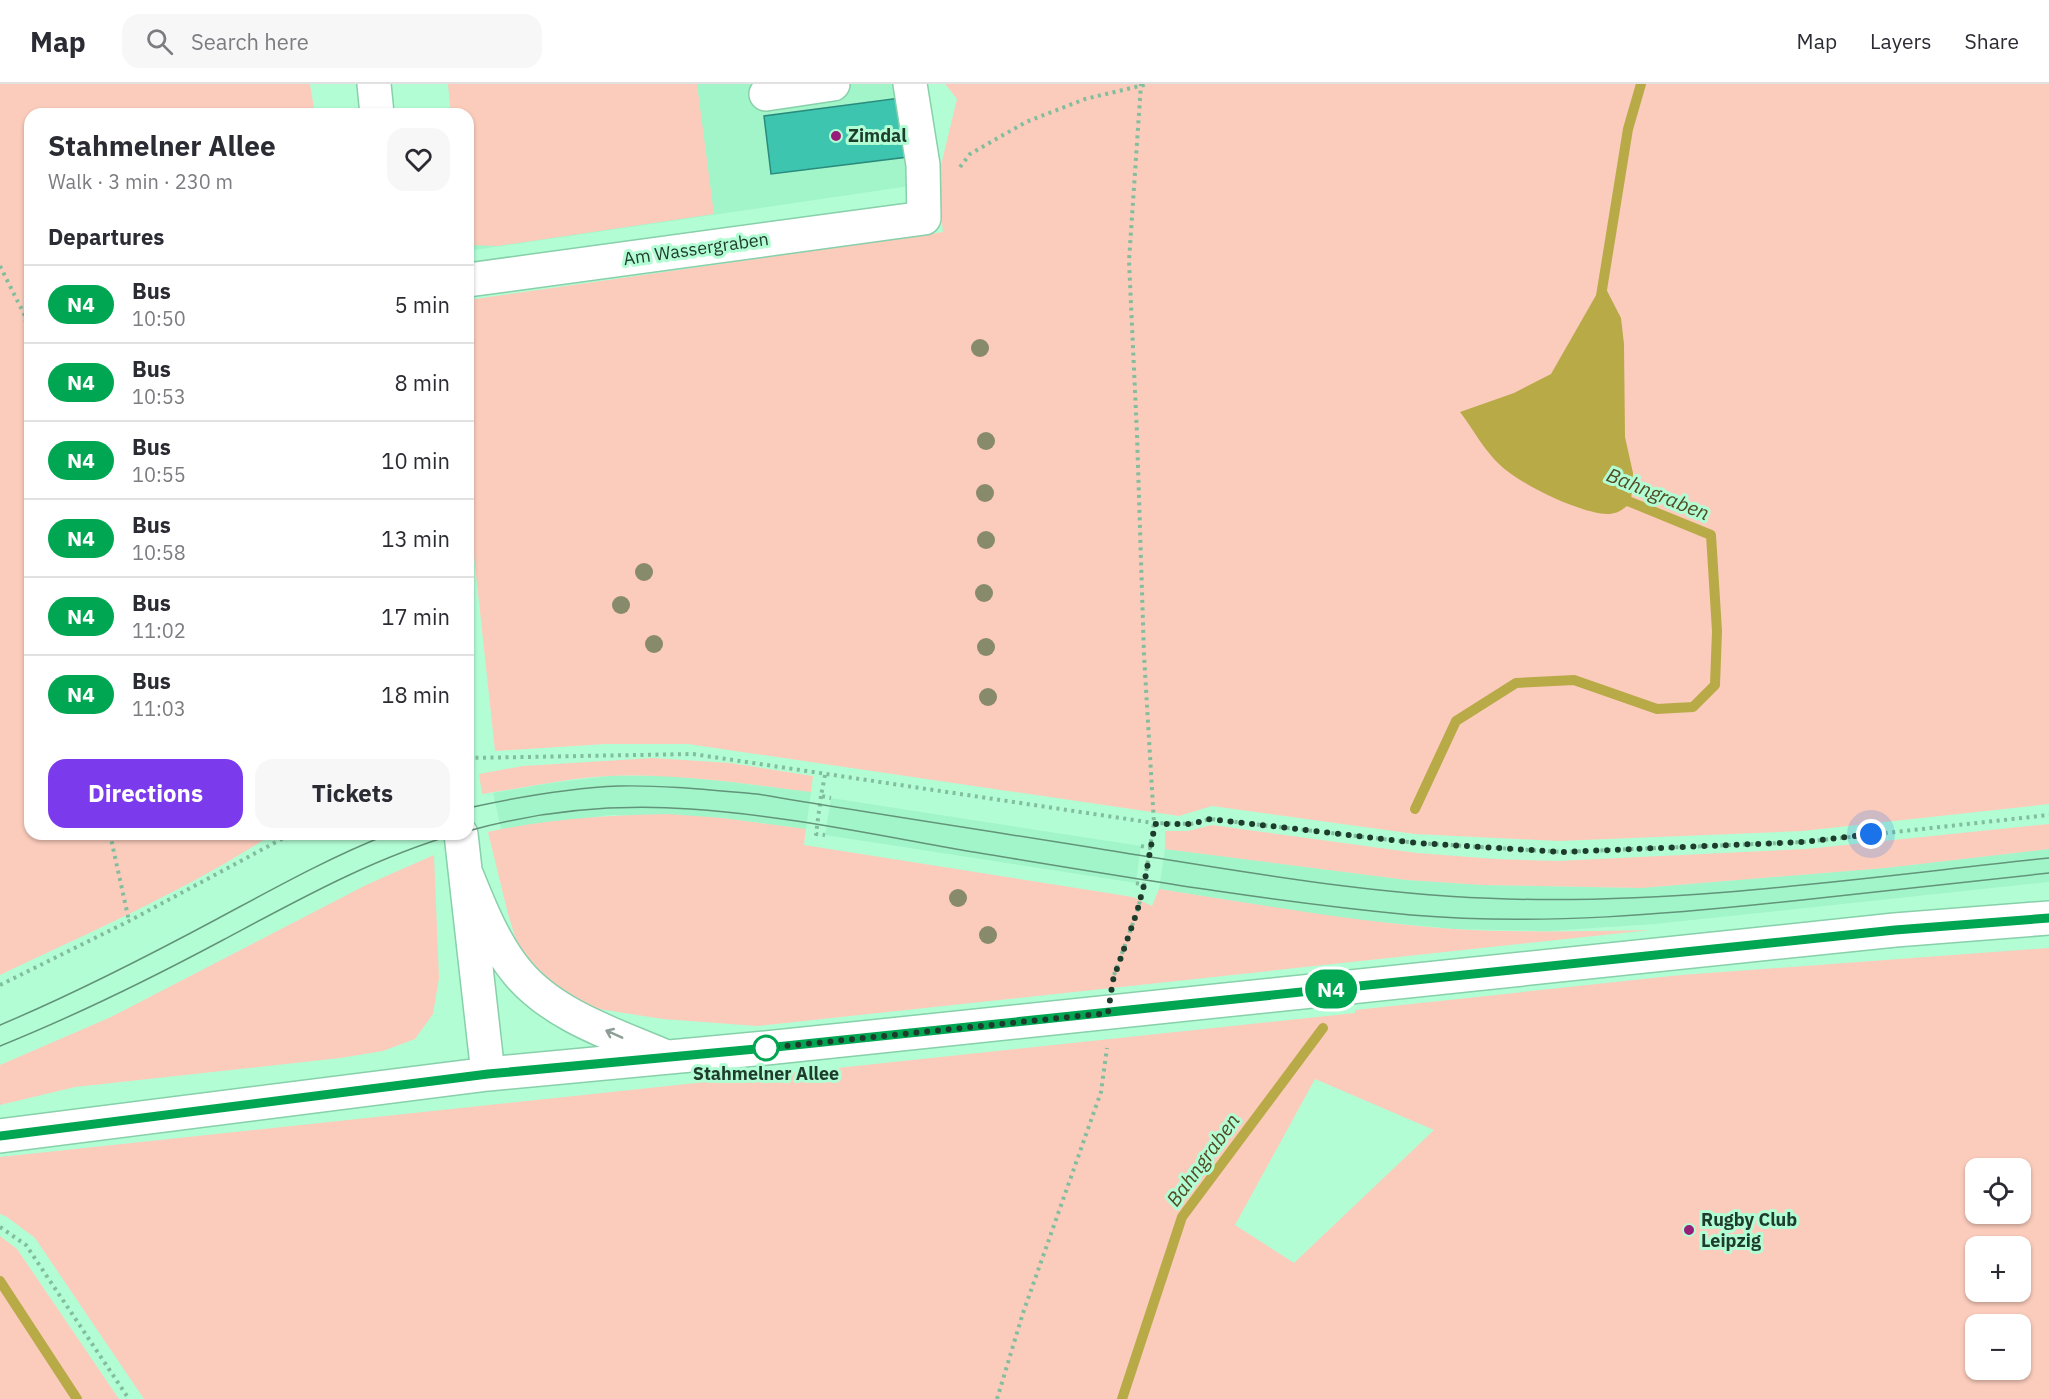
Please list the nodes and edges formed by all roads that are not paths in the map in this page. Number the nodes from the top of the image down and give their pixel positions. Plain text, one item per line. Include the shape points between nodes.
1 (374, 84) edge
2 (833, 84) edge
3 (910, 84) edge
4 (766, 94) dead end
5 (376, 108) edge
6 (474, 278) edge
7 (462, 840) edge
8 (467, 876) junction
9 (2049, 918) edge
10 (668, 1058) junction
11 (488, 1074) junction
12 (0, 1136) edge

1 - 5 street
2 - 4 street
3 - 6 street, Am Wassergraben via 923,165 924,218
7 - 8 street
10 -> 8 street via 581,1020 544,998 518,973 487,924
8 - 11 street
9 - 10 street via 1895,930
10 - 11 street
11 - 12 street

